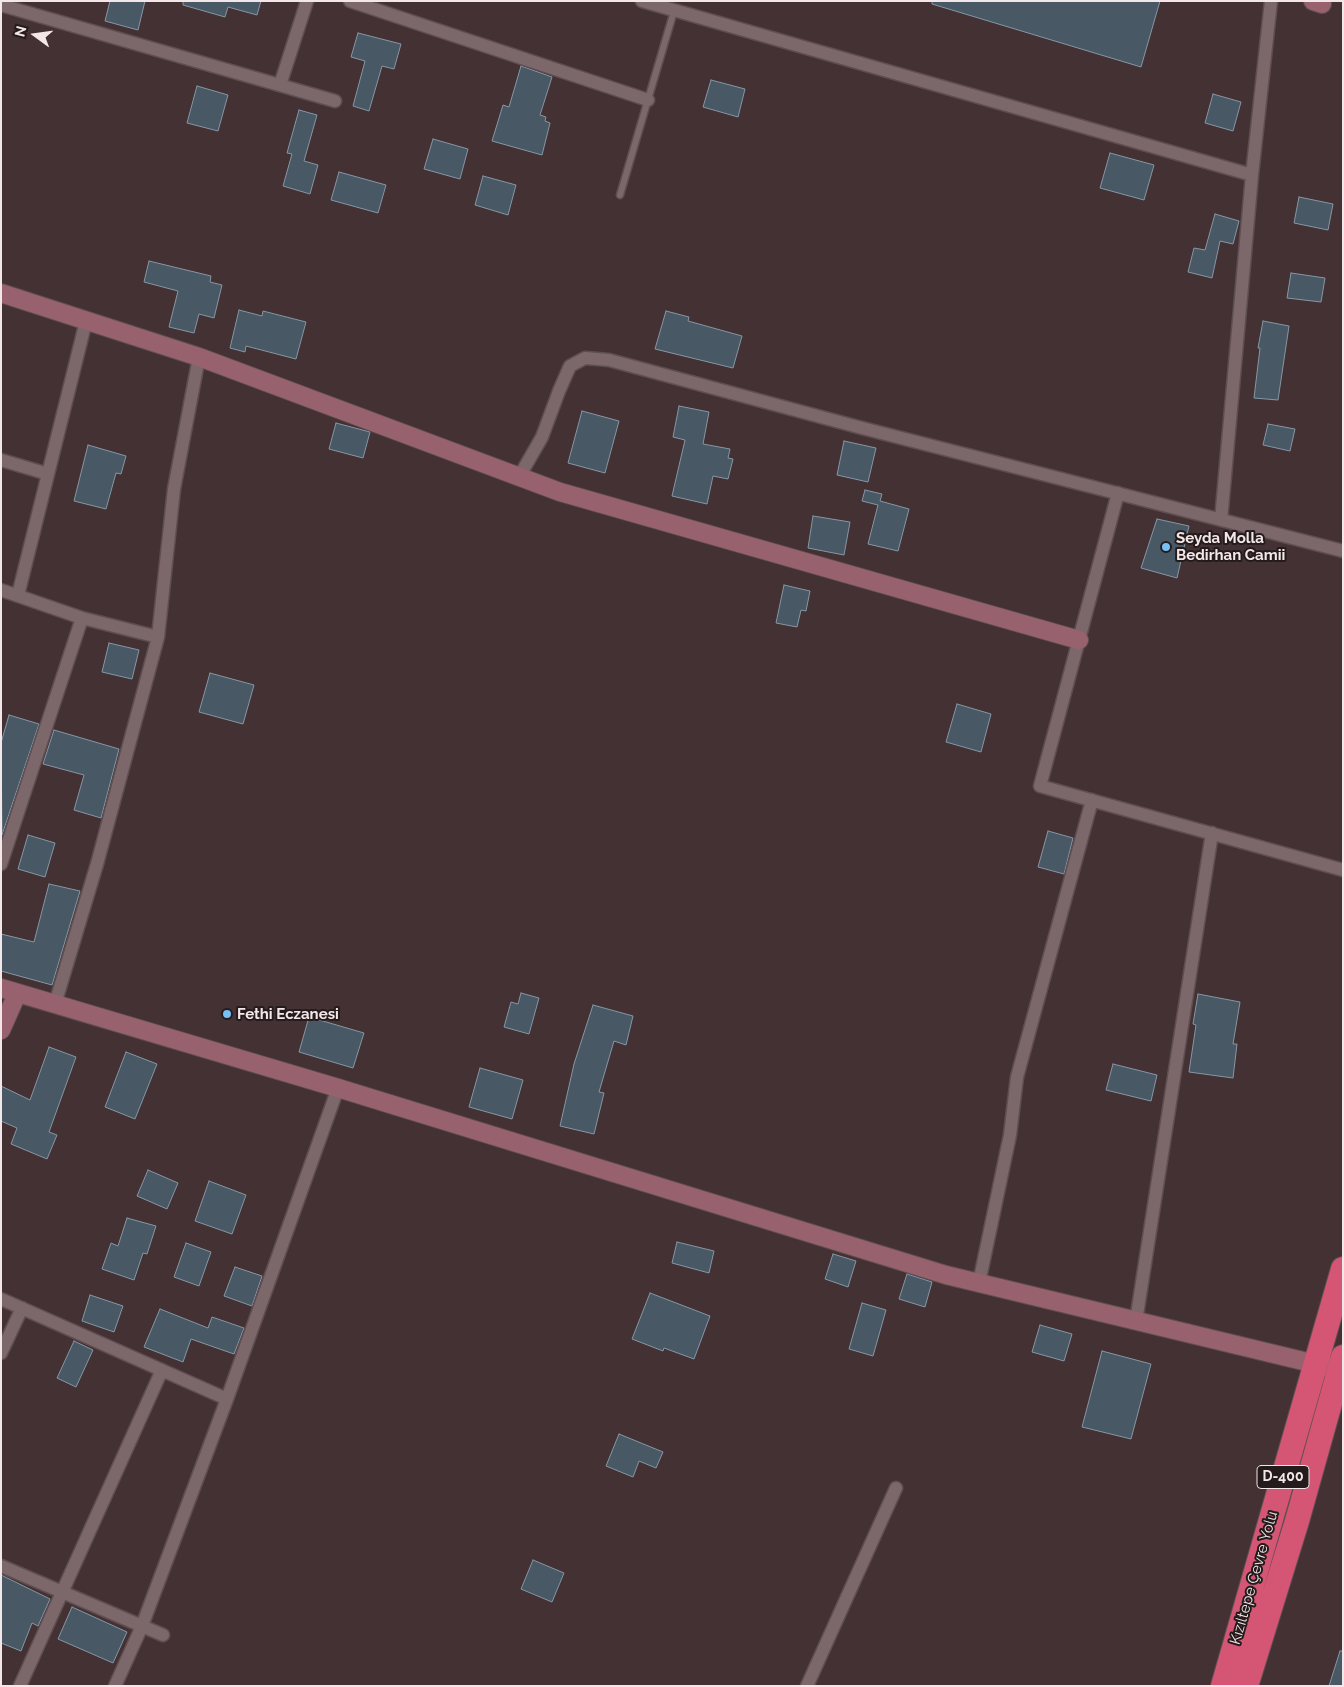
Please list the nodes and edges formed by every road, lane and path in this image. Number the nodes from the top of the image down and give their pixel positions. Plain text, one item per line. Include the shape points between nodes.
1 (307, 1) edge
2 (350, 1) edge
3 (642, 1) edge
4 (1271, 1) edge
5 (1, 5) edge
6 (674, 11) junction
7 (280, 85) junction
8 (648, 100) junction
9 (335, 101) dead end
10 (1252, 176) junction
11 (620, 194) dead end
12 (1, 293) edge
13 (86, 321) junction
14 (199, 357) junction
15 (1, 460) edge
16 (48, 474) junction
17 (519, 477) junction
18 (1118, 493) junction
19 (1221, 520) junction
20 (1343, 551) edge
21 (1, 590) edge
22 (18, 595) junction
23 (82, 618) junction
24 (158, 637) junction
25 (1079, 640) junction
26 (1092, 800) junction
27 (1212, 833) junction
28 (1, 864) edge
29 (1343, 870) edge
30 (9, 991) edge
31 (55, 1004) junction
32 (1, 1030) edge
33 (338, 1088) junction
34 (1343, 1269) edge
35 (979, 1283) junction
36 (1, 1299) edge
37 (22, 1308) junction
38 (1136, 1321) junction
39 (1, 1352) edge
40 (1316, 1365) junction
41 (1342, 1366) edge
42 (162, 1370) junction
43 (227, 1399) junction
44 (896, 1488) dead end
45 (1, 1566) edge
46 (63, 1592) junction
47 (142, 1626) junction
48 (164, 1635) dead end
49 (20, 1686) edge
50 (115, 1686) edge
51 (807, 1686) edge
52 (1223, 1686) edge
53 (1246, 1686) edge

1 - 7 street
2 - 8 street
3 - 6 street
4 - 10 street
5 - 7 street
6 - 8 lane
6 - 10 street
7 - 9 street
8 - 11 lane
10 - 19 street
12 - 13 street
13 - 14 street
13 - 16 street
14 - 17 street
14 - 24 street via 174,490
15 - 16 street
16 - 22 street
17 - 18 street via 542,437 570,366 585,358 609,360
17 - 25 street via 560,492
18 - 19 street
18 - 25 street
19 - 20 street
21 - 22 street
22 - 23 street
23 - 24 street
23 - 28 street
24 - 31 street via 97,864
25 - 26 street via 1040,786
26 - 27 street
26 - 35 street via 1016,1077 1010,1134
27 - 29 street
27 - 38 street
30 - 31 street
30 - 32 street
31 - 33 street
33 - 35 street
33 - 43 street
34 - 40 highway, Kızıltepe Çevre Yolu / D-400
35 - 38 street
36 - 37 street
37 - 39 street
37 - 42 street
38 - 40 street
40 - 41 street
40 - 52 highway, Kızıltepe Çevre Yolu / D-400
41 - 53 highway, Kızıltepe Çevre Yolu / D-400
42 - 43 street
42 - 46 street
43 - 47 street
44 - 51 street
45 - 46 street
46 - 47 street
46 - 49 street
47 - 48 street
47 - 50 street

